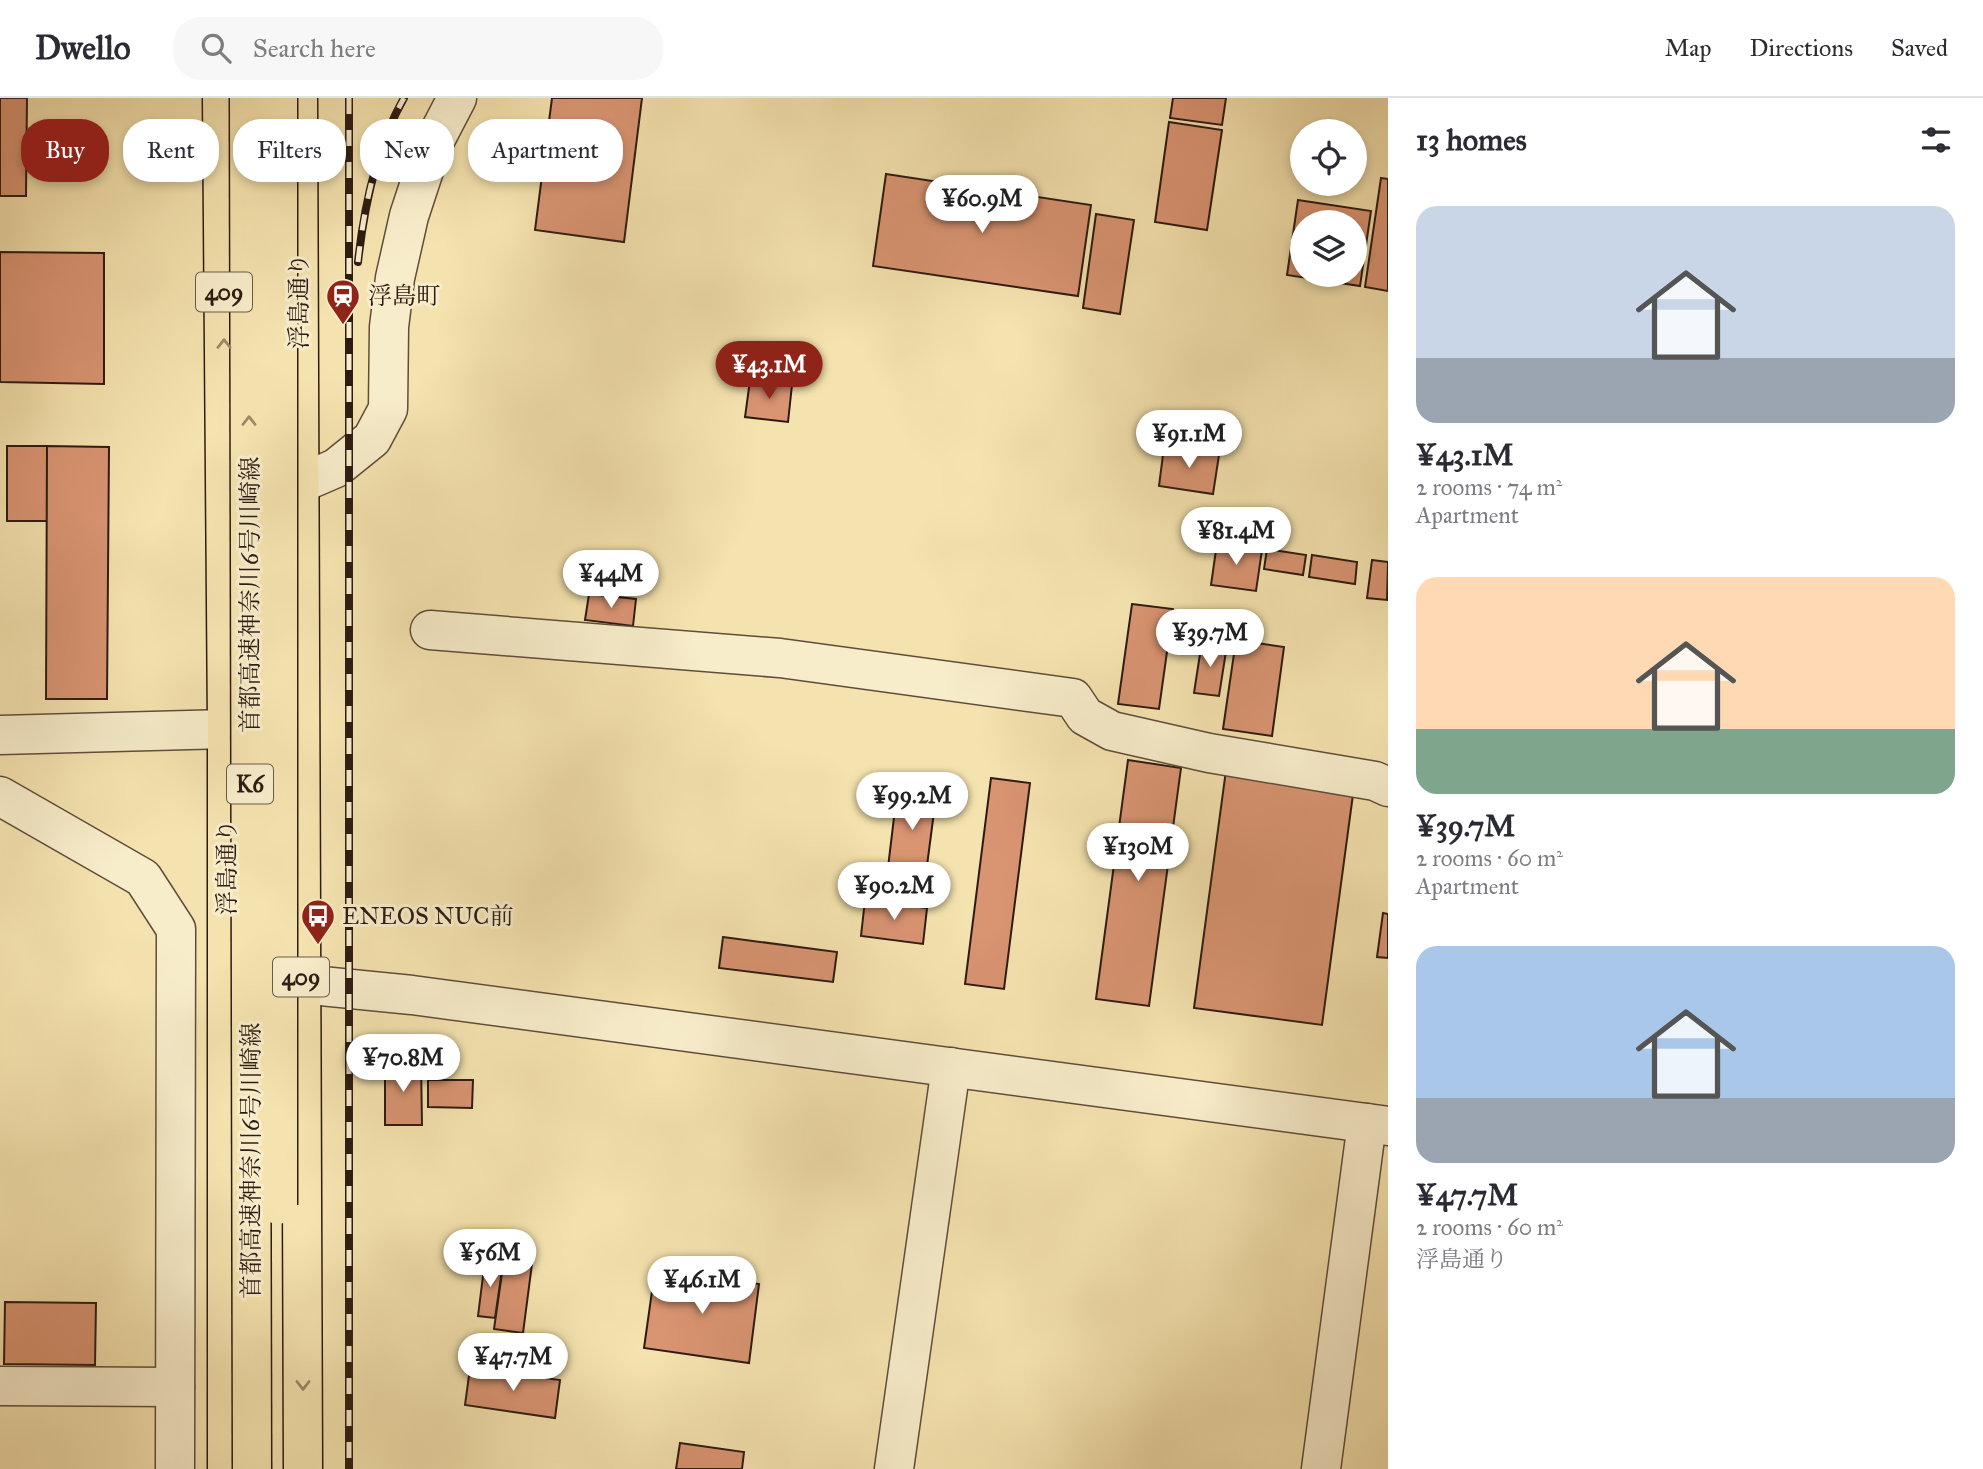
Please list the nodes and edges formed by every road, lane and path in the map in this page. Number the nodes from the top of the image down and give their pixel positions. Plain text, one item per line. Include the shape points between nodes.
1 (222, 98) edge
2 (248, 98) edge
3 (278, 98) edge
4 (298, 98) edge
5 (457, 98) edge
6 (299, 484) junction
7 (225, 486) junction
8 (430, 630) dead end
9 (227, 729) junction
10 (0, 735) edge
11 (1388, 787) edge
12 (0, 796) edge
13 (301, 985) junction
14 (951, 1067) junction
15 (1377, 1124) edge
16 (0, 1386) edge
17 (175, 1387) junction
18 (175, 1469) edge
19 (227, 1469) edge
20 (252, 1469) edge
21 (278, 1469) edge
22 (303, 1469) edge
23 (894, 1469) edge
24 (1321, 1469) edge

7 -> 1 highway, 浮島通り / 409
20 -> 2 highway, 首都高速神奈川6号川崎線 / K6, bridge
3 - 21 highway, 首都高速神奈川6号川崎線 / K6, bridge
4 - 6 highway, 浮島通り / 409
5 - 6 street via 432,146 408,216 389,327 388,409 372,439 336,468
6 - 7 street
6 - 13 highway, 浮島通り / 409
7 - 9 highway, 浮島通り / 409
8 - 11 street via 780,658 1073,698 1085,716 1112,731
9 - 10 street
9 - 19 highway, 浮島通り / 409
12 - 17 street via 143,878 176,929
13 - 14 street via 412,995
13 -> 22 highway, 浮島通り / 409
14 - 15 street
14 - 23 street
15 - 24 street
16 - 17 street
17 - 18 street

